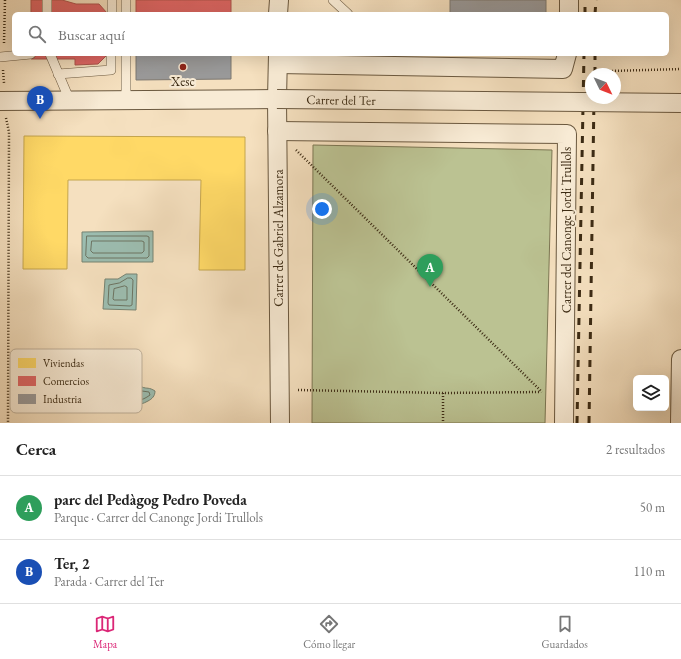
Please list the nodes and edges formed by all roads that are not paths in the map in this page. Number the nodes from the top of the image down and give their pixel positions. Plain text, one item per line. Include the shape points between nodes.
1 (47, 0) edge
2 (112, 0) edge
3 (126, 0) edge
4 (278, 0) edge
5 (333, 0) edge
6 (569, 0) edge
7 (47, 12) edge
8 (112, 12) edge
9 (126, 12) edge
10 (278, 12) edge
11 (346, 12) edge
12 (569, 12) edge
13 (12, 56) edge
14 (51, 56) edge
15 (111, 56) edge
16 (126, 56) edge
17 (2, 57) edge
18 (278, 59) edge
19 (355, 60) edge
20 (565, 62) edge
21 (58, 74) junction
22 (277, 99) junction
23 (126, 100) junction
24 (70, 101) junction
25 (3, 102) edge
26 (681, 103) edge
27 (277, 131) junction
28 (681, 359) edge
29 (681, 401) edge
30 (280, 423) edge
31 (564, 423) edge
32 (680, 423) edge

1 - 7 lane
2 - 8 lane
3 - 9 lane
4 - 10 street
5 - 11 lane
6 - 12 street
13 - 17 lane
14 - 21 lane
15 - 21 lane via 111,70
16 - 23 lane
18 - 19 street
18 - 22 street, Carrer de Gabriel Alzamora
19 - 20 street
21 - 24 lane
22 - 23 street, Carrer del Ter
22 - 26 street, Carrer del Ter, bridge
22 - 27 street, Carrer de Gabriel Alzamora
23 - 24 street, Carrer del Ter
24 - 25 street, Carrer del Ter
27 - 30 street, Carrer de Gabriel Alzamora
27 - 31 street, Carrer del Canonge Jordi Trullols via 566,134
28 - 29 street
29 - 32 street

